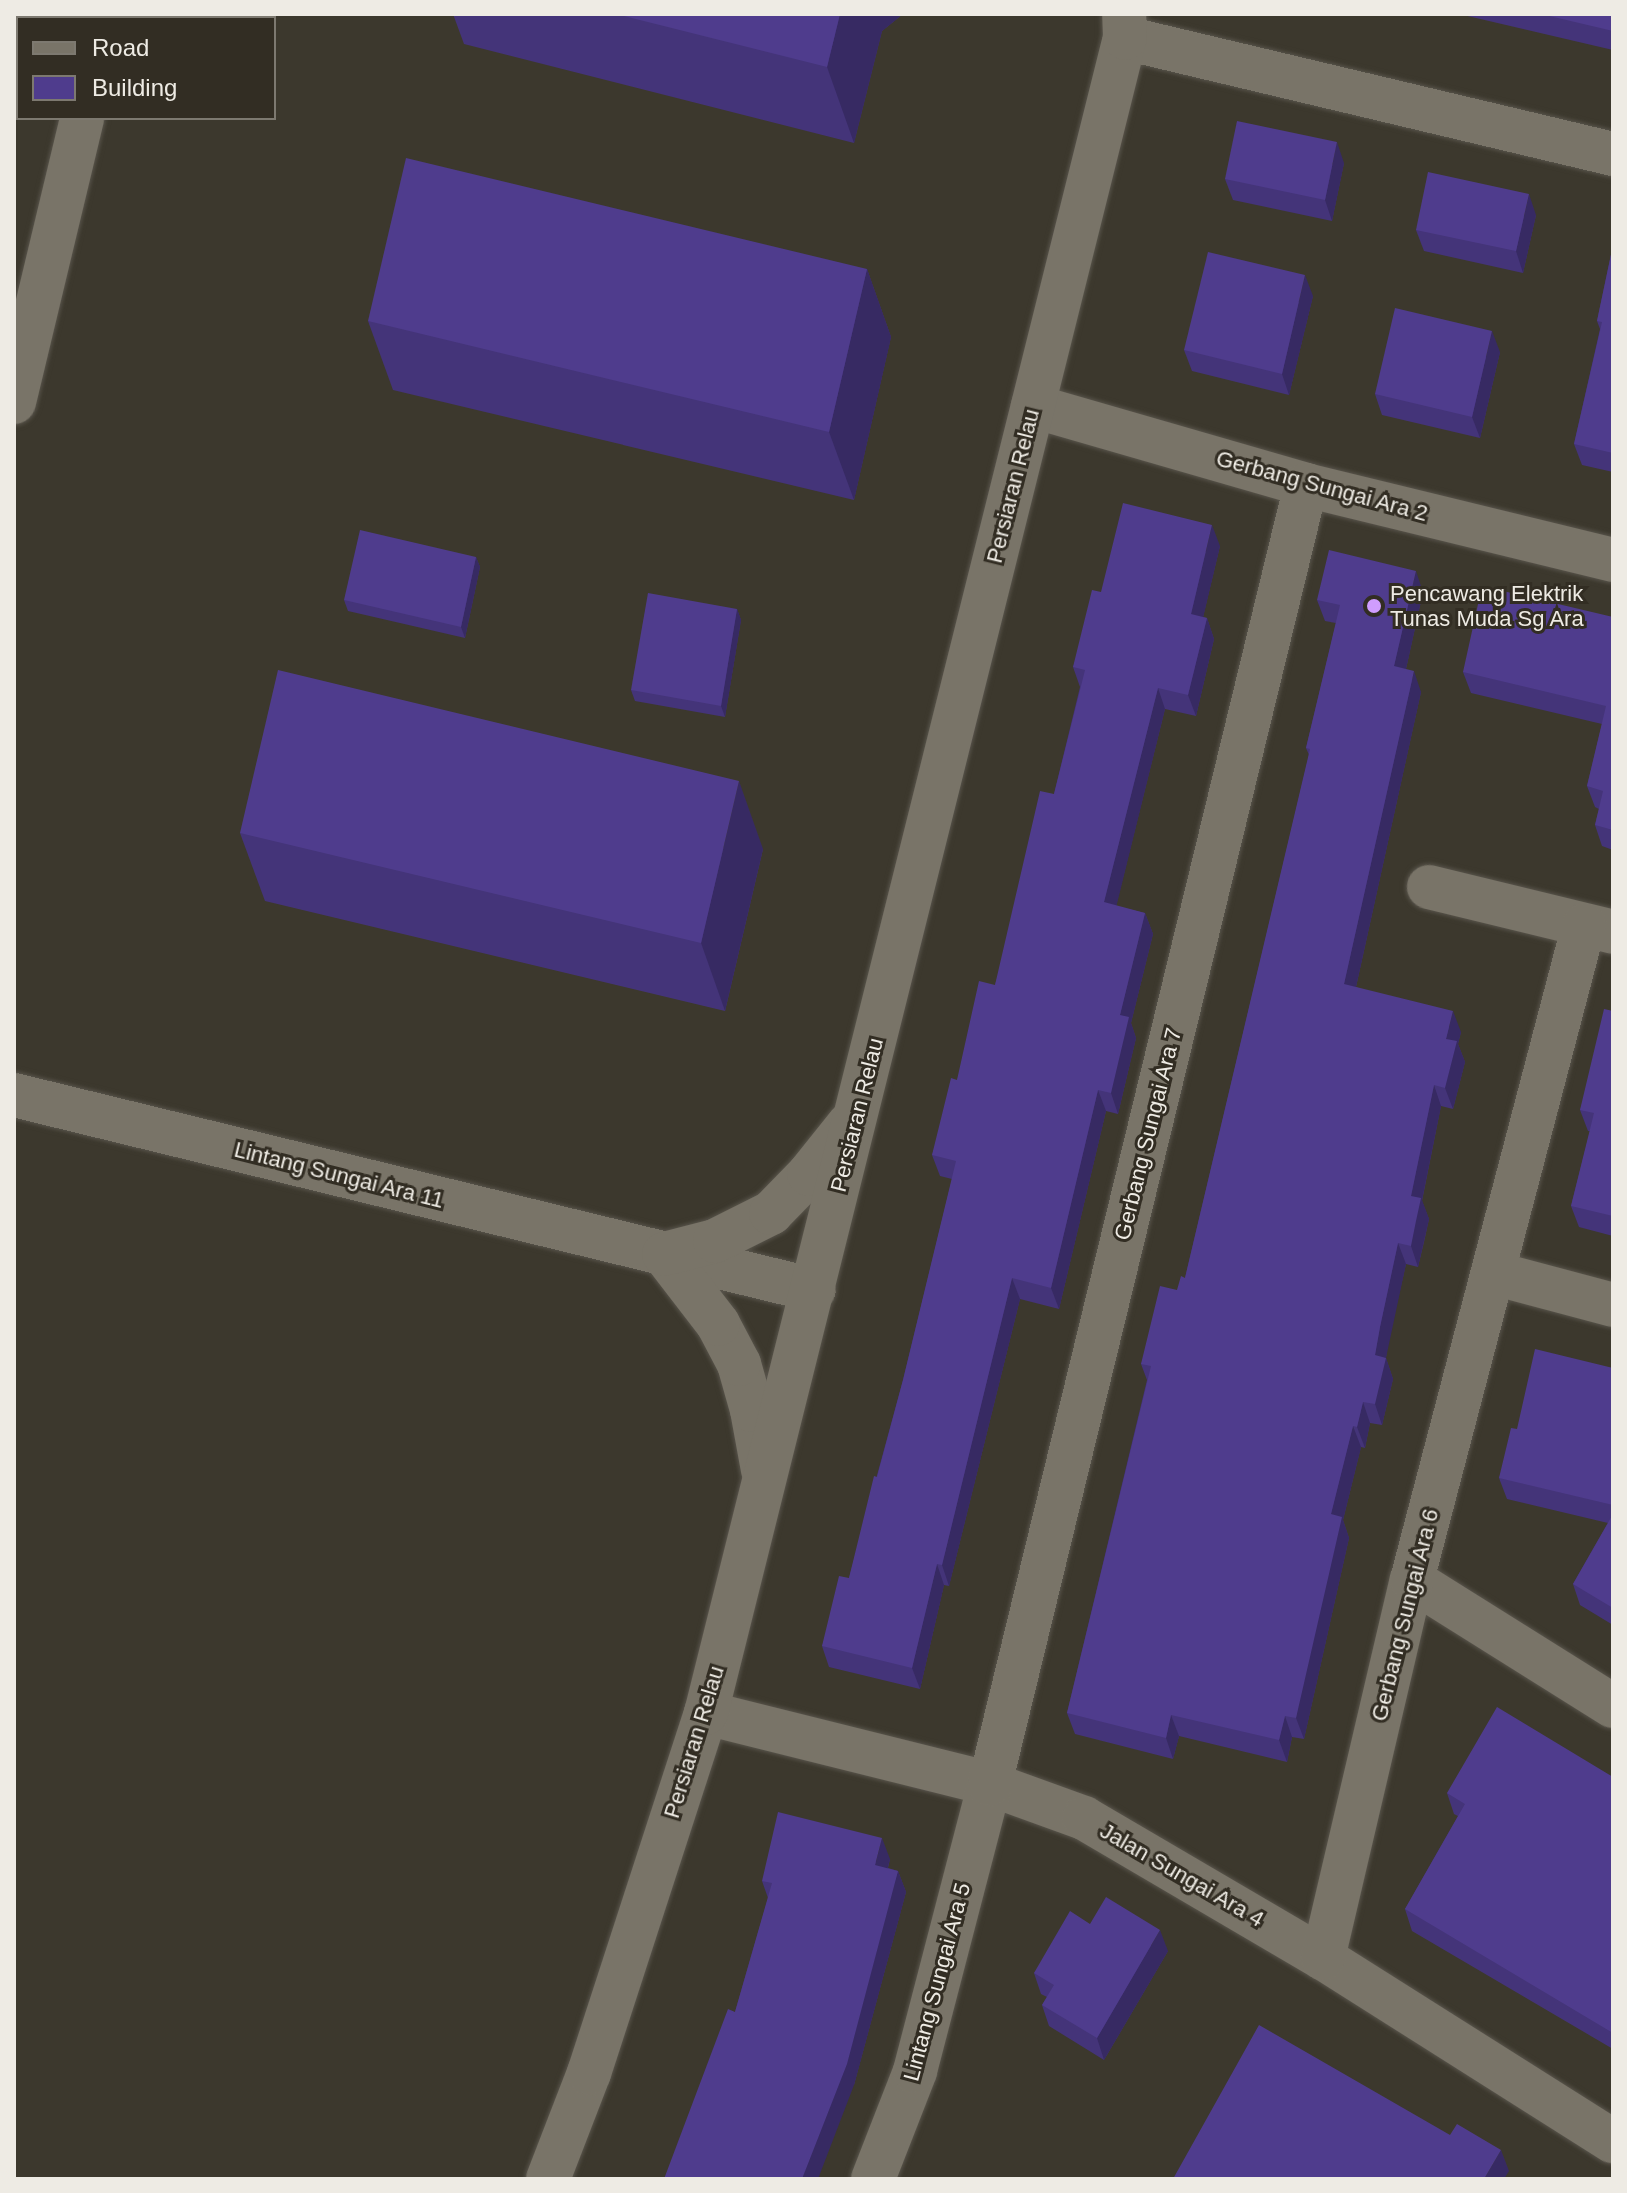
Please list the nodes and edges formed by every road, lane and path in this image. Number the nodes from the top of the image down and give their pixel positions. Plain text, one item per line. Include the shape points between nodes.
1 (1130, 22) edge
2 (82, 120) edge
3 (1613, 154) edge
4 (14, 402) edge
5 (1033, 406) junction
6 (1306, 485) junction
7 (1613, 560) edge
8 (1429, 887) dead end
9 (1599, 929) edge
10 (14, 1095) edge
11 (858, 1113) junction
12 (664, 1254) junction
13 (1493, 1273) junction
14 (814, 1290) junction
15 (1613, 1305) edge
16 (765, 1484) junction
17 (1412, 1580) junction
18 (1613, 1706) edge
19 (706, 1713) junction
20 (990, 1784) junction
21 (1323, 1958) junction
22 (1613, 2141) edge
23 (875, 2178) edge
24 (548, 2179) edge

1 - 3 street
1 - 5 street, Persiaran Relau
2 - 4 street
5 - 6 street, Gerbang Sungai Ara 2
5 - 11 street, Persiaran Relau
6 - 7 street, Gerbang Sungai Ara 2
6 - 20 street, Gerbang Sungai Ara 7
8 - 9 street
9 - 13 street, Gerbang Sungai Ara 6
10 - 12 street, Lintang Sungai Ara 11
11 - 12 street, Lintang Sungai Ara 11 via 771,1213 715,1241
11 - 14 street, Persiaran Relau
12 - 14 street, Lintang Sungai Ara 11
12 - 16 street via 718,1324 739,1364
13 - 15 street
13 - 17 street, Gerbang Sungai Ara 6
14 - 16 street, Persiaran Relau
16 - 19 street, Persiaran Relau
17 - 18 street
17 - 21 street, Gerbang Sungai Ara 6
19 - 20 street, Jalan Sungai Ara 4
19 - 24 street, Persiaran Relau via 589,2073
20 - 21 street, Jalan Sungai Ara 4 via 1084,1818
20 - 23 street, Lintang Sungai Ara 5 via 915,2071
21 - 22 street, Jalan Sungai Ara 4

